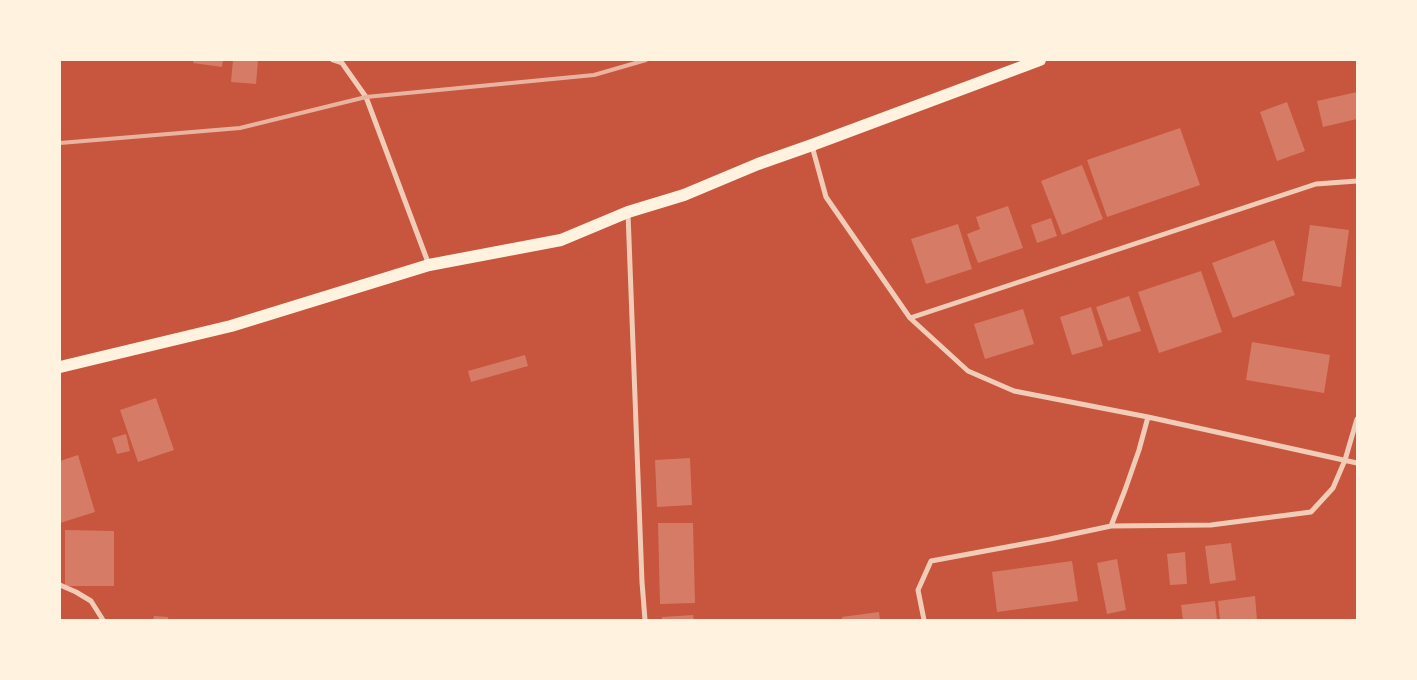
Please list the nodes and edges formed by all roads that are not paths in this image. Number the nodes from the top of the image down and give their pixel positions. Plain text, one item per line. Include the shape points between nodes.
1 (334, 60) edge
2 (1040, 60) edge
3 (812, 146) junction
4 (1357, 181) edge
5 (628, 212) junction
6 (429, 265) junction
7 (910, 318) junction
8 (60, 367) edge
9 (1148, 416) junction
10 (1357, 419) edge
11 (1345, 460) junction
12 (1357, 462) edge
13 (1111, 526) junction
14 (60, 585) edge
15 (103, 620) edge
16 (645, 620) edge
17 (924, 620) edge

1 - 6 street via 342,63 366,97
2 - 3 main road
3 - 5 main road via 684,195
3 - 7 street via 826,197
4 - 7 street via 1316,184
5 - 6 main road via 562,240
5 - 16 street
6 - 8 main road via 231,326
7 - 9 street via 968,371 1014,391
9 - 11 street
9 - 13 street
10 - 11 street
11 - 12 street
11 - 13 street via 1333,488 1312,512 1210,525
13 - 17 street via 931,561 918,590
14 - 15 street via 91,601

